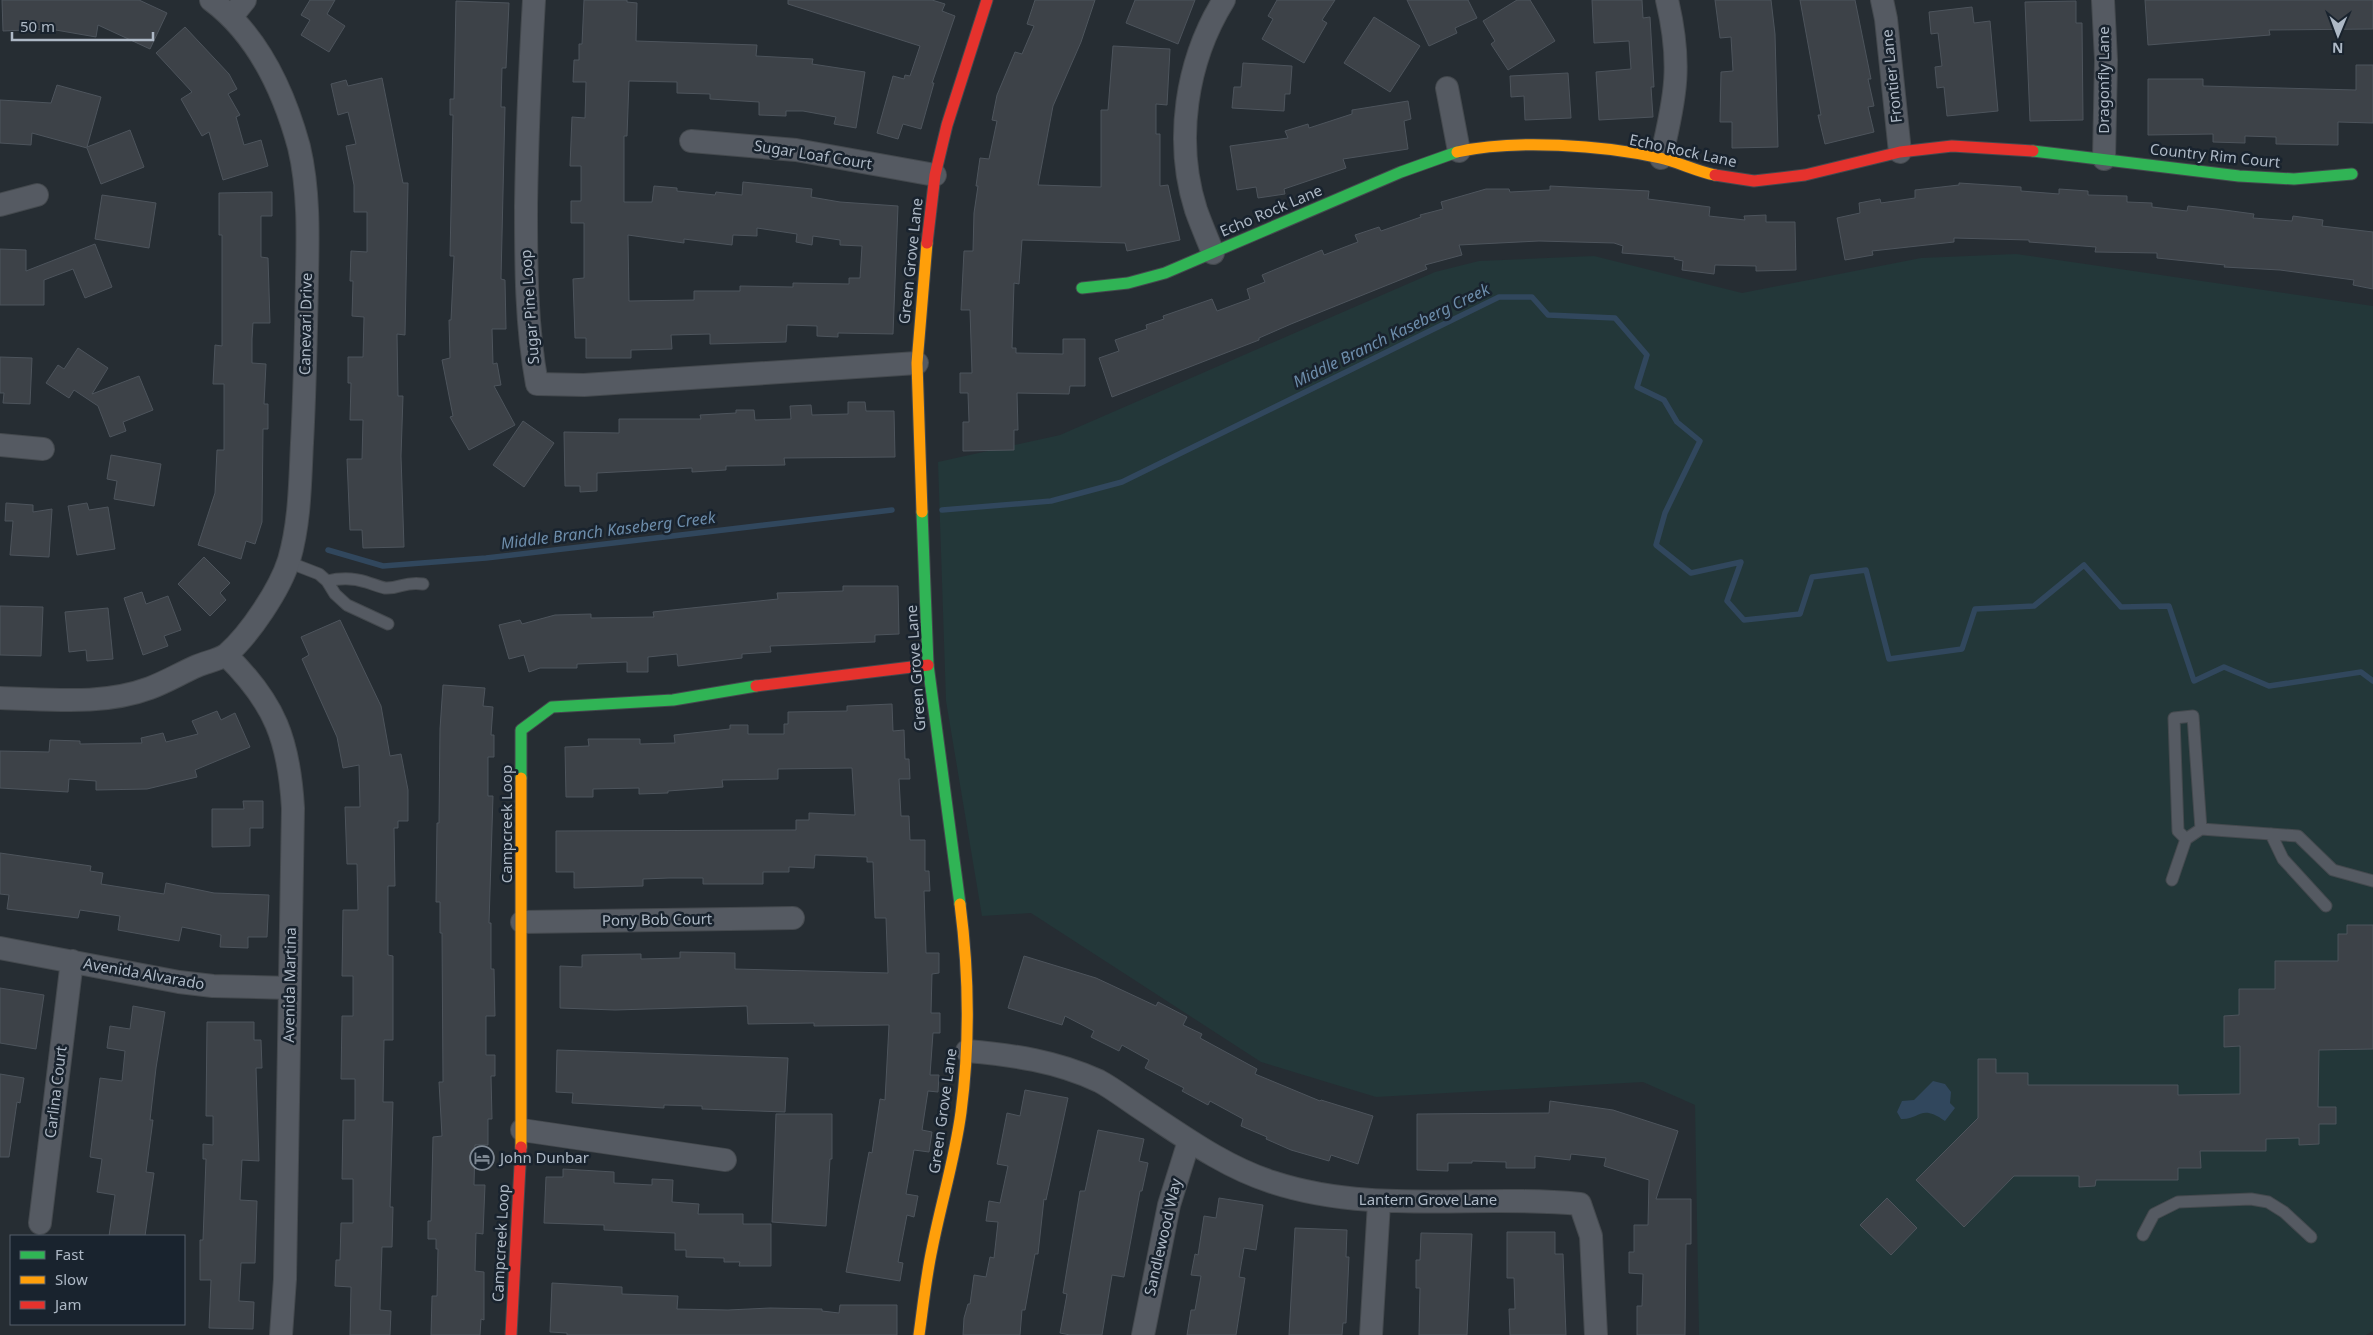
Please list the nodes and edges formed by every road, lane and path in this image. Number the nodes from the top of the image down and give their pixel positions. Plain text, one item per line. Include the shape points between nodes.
1 (211, 0) edge
2 (534, 0) edge
3 (986, 0) edge
4 (1224, 0) edge
5 (1667, 0) edge
6 (1882, 0) edge
7 (2103, 0) edge
8 (238, 8) edge
9 (1447, 88) dead end
10 (690, 141) dead end
11 (1458, 151) junction
12 (1900, 152) junction
13 (1661, 158) junction
14 (2104, 159) junction
15 (2352, 174) dead end
16 (935, 175) junction
17 (37, 195) dead end
18 (0, 205) edge
19 (1213, 253) junction
20 (1082, 288) dead end
21 (917, 363) junction
22 (0, 445) edge
23 (43, 449) dead end
24 (288, 562) junction
25 (327, 581) junction
26 (423, 584) dead end
27 (388, 624) dead end
28 (226, 655) junction
29 (928, 665) junction
30 (0, 698) edge
31 (2200, 829) junction
32 (2271, 834) junction
33 (2186, 839) junction
34 (2172, 880) dead end
35 (2373, 881) edge
36 (2326, 906) dead end
37 (793, 918) dead end
38 (522, 922) junction
39 (0, 948) edge
40 (72, 961) junction
41 (290, 988) junction
42 (967, 1051) junction
43 (522, 1130) junction
44 (1188, 1141) junction
45 (725, 1160) dead end
46 (1379, 1202) junction
47 (40, 1223) dead end
48 (2143, 1235) dead end
49 (2311, 1237) dead end
50 (281, 1335) edge
51 (512, 1335) edge
52 (919, 1335) edge
53 (1143, 1335) edge
54 (1372, 1335) edge
55 (1596, 1335) edge

1 - 8 street, Canevari Drive
2 - 21 street, Sugar Pine Loop via 527,113 526,242 530,343 537,384 584,385
3 - 16 street, Green Grove Lane
4 - 19 street via 1199,50 1189,88 1186,127 1188,169 1196,209
5 - 13 street via 1674,30 1677,72 1673,110
6 - 12 street, Frontier Lane
7 - 14 street, Dragonfly Lane via 2106,60
8 - 24 street, Canevari Drive via 284,103 299,148 306,186 306,382 297,532
9 - 11 street
10 - 16 street, Sugar Loaf Court via 796,150
11 - 13 street, Echo Rock Lane via 1510,146 1567,147
11 - 19 street, Echo Rock Lane via 1401,172
12 - 13 street, Echo Rock Lane via 1805,175 1754,180 1699,172
12 - 14 street, Echo Rock Lane via 1952,146
14 - 15 street, Country Rim Court via 2239,176 2294,179
16 - 21 street, Green Grove Lane
17 - 18 street
19 - 20 street, Echo Rock Lane via 1165,273 1128,283
21 - 29 street, Green Grove Lane
22 - 23 street
24 - 25 lane
24 - 28 street, Canevari Drive via 282,580 263,612
25 - 26 lane via 340,578 364,581 383,588 393,588 405,582
25 - 27 lane via 347,605
28 - 30 street via 126,695 77,700
28 - 41 street, Avenida Martina via 246,675 267,704 287,752 294,808
29 - 38 street, Campcreek Loop via 787,681 673,700 552,707 521,730
29 - 42 street, Green Grove Lane via 961,913 966,966
31 - 32 lane
31 - 33 lane
31 - 33 lane via 2193,716 2174,718 2178,832
32 - 35 lane via 2298,836 2333,870
32 - 36 lane via 2283,859
33 - 34 lane
37 - 38 street, Pony Bob Court
38 - 43 street, Campcreek Loop
39 - 40 street, Avenida Alvarado
40 - 41 street, Avenida Alvarado via 196,984
40 - 47 street, Carlina Court
41 - 50 street, Avenida Martina
42 - 44 street, Lantern Grove Lane via 1010,1054 1052,1063 1100,1082
42 - 52 street, Green Grove Lane via 961,1113 932,1249
43 - 45 street
43 - 51 street, Campcreek Loop
44 - 46 street, Lantern Grove Lane via 1270,1182 1319,1196
44 - 53 street, Sandlewood Way via 1169,1205
46 - 54 street
46 - 55 street, Lantern Grove Lane via 1534,1200 1580,1204 1590,1236
48 - 49 lane via 2154,1214 2178,1202 2251,1198 2268,1202 2284,1212

